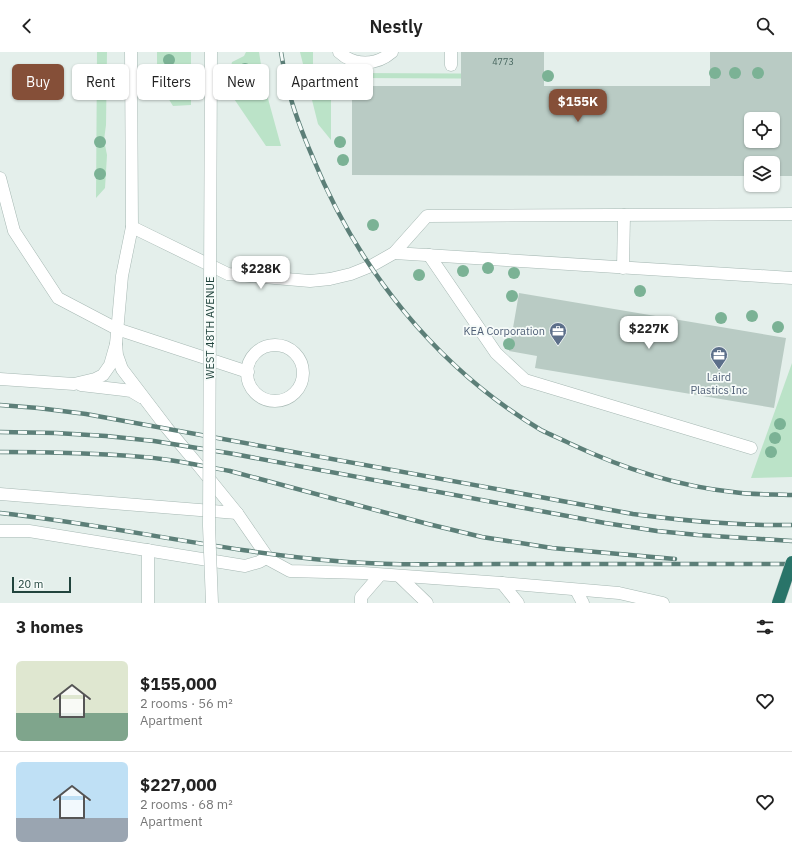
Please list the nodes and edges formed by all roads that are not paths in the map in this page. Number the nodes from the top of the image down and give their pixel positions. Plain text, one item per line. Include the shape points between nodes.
1 (131, 52) edge
2 (211, 52) edge
3 (339, 52) edge
4 (392, 52) edge
5 (451, 52) edge
6 (451, 65) dead end
7 (0, 178) edge
8 (792, 214) edge
9 (624, 215) junction
10 (132, 227) junction
11 (394, 253) junction
12 (429, 255) junction
13 (622, 268) junction
14 (792, 278) edge
15 (117, 329) junction
16 (116, 344) junction
17 (248, 372) junction
18 (0, 379) edge
19 (74, 384) junction
20 (145, 400) junction
21 (751, 448) dead end
22 (0, 494) edge
23 (237, 514) junction
24 (0, 531) edge
25 (148, 550) junction
26 (266, 558) junction
27 (792, 562) edge
28 (380, 575) junction
29 (398, 576) junction
30 (502, 583) junction
31 (576, 590) junction
32 (148, 603) edge
33 (212, 603) edge
34 (361, 603) edge
35 (427, 603) edge
36 (518, 603) edge
37 (583, 603) edge
38 (663, 603) edge
39 (778, 603) edge

1 - 10 street
2 - 33 street, WEST 48TH AVENUE, bridge
3 - 4 street via 356,62 368,63 380,60
5 - 6 street
7 - 15 street via 14,231 58,298
8 - 9 street
9 - 11 street via 427,216
9 - 13 street
10 - 11 street via 228,274 289,280 330,279 371,266
10 - 15 street via 122,276
11 - 12 street
12 - 13 street
12 - 21 street via 496,353 524,380
13 - 14 street
15 - 16 street
15 - 17 street
16 - 19 street via 110,365 103,374
16 - 20 street via 122,369
17 - 17 street via 252,389 266,400 275,401 284,400 295,392 302,381 303,372 298,358 289,348 280,346 270,346 254,355
18 - 19 street
19 - 20 street via 131,391
20 - 23 street
22 - 23 street
23 - 26 street
24 - 25 street via 29,531
25 - 26 street via 245,566
25 - 32 street
26 - 28 street via 290,570
27 - 39 highway, bridge
28 - 29 street
28 - 34 street via 361,597
29 - 30 street
29 - 35 street
30 - 31 street
30 - 36 street
31 - 37 street
31 - 38 street via 619,593

